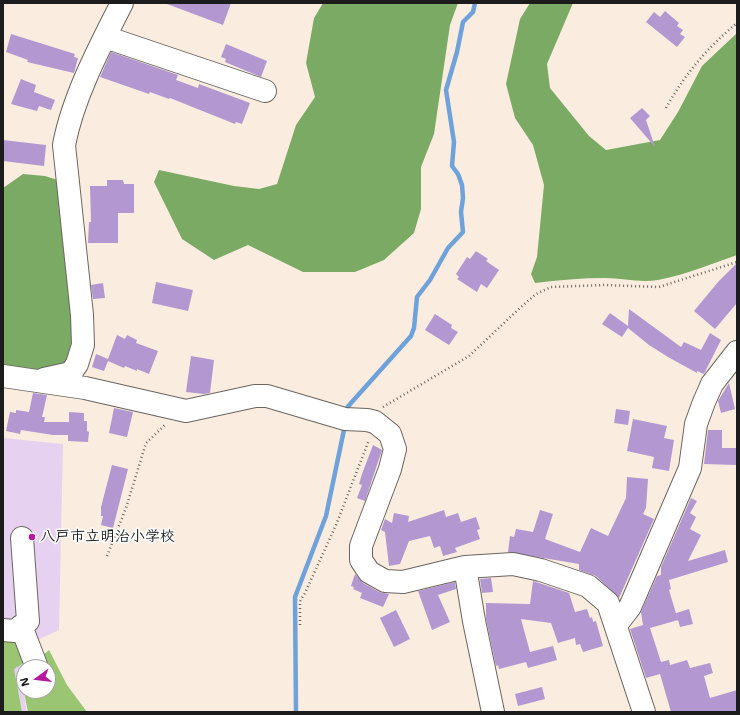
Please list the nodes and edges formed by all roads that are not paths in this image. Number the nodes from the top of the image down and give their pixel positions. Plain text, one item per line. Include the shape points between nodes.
1 (122, 3) edge
2 (105, 37) junction
3 (265, 91) dead end
4 (737, 352) edge
5 (3, 376) edge
6 (36, 381) junction
7 (22, 538) dead end
8 (466, 567) junction
9 (616, 626) junction
10 (12, 628) edge
11 (32, 659) edge
12 (493, 712) edge
13 (644, 712) edge

1 - 2 street
2 - 3 street
2 - 6 street via 71,118 64,145 83,345 78,364 71,373
4 - 9 street via 712,384 704,402 696,424 690,468 630,607
5 - 6 street
6 - 8 street via 85,388 186,411 254,396 267,396 345,419 371,421 390,434 395,448 390,469 361,546 361,560 370,572 385,581 403,582
7 - 10 street via 28,620
8 - 9 street via 513,564 541,570 588,586 608,603
8 - 12 street via 474,621
9 - 13 street
10 - 11 street

